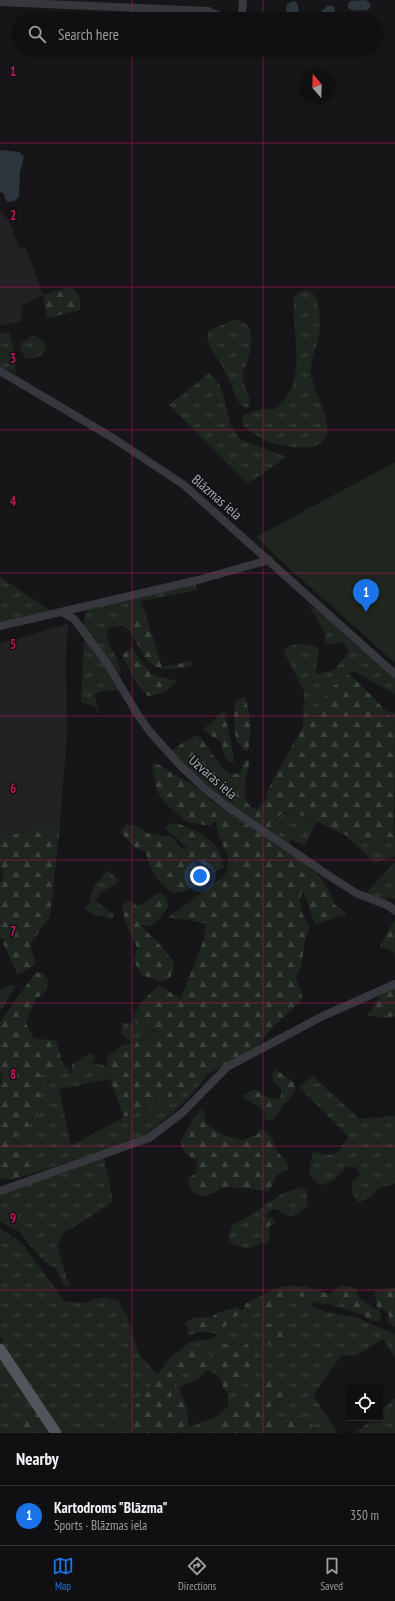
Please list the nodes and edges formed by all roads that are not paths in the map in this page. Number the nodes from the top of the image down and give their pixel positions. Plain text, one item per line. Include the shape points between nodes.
1 (243, 0) edge
2 (0, 2) edge
3 (87, 3) edge
4 (210, 12) edge
5 (242, 12) edge
6 (0, 371) edge
7 (269, 560) junction
8 (62, 612) junction
9 (0, 626) edge
10 (395, 674) edge
11 (395, 911) edge
12 (395, 984) edge
13 (0, 1191) edge
14 (0, 1349) edge
15 (56, 1433) edge

1 - 5 street
2 - 3 street
3 - 4 street
6 - 7 street, Blāzmas iela via 113,438 184,485
7 - 8 street via 198,580
7 - 10 street, Blāzmas iela
8 - 9 street
8 - 11 street, Uzvaras iela via 74,618 107,663 150,732 203,787 224,805 331,877
12 - 13 street via 321,1017 227,1067 183,1112 149,1138
14 - 15 main road

